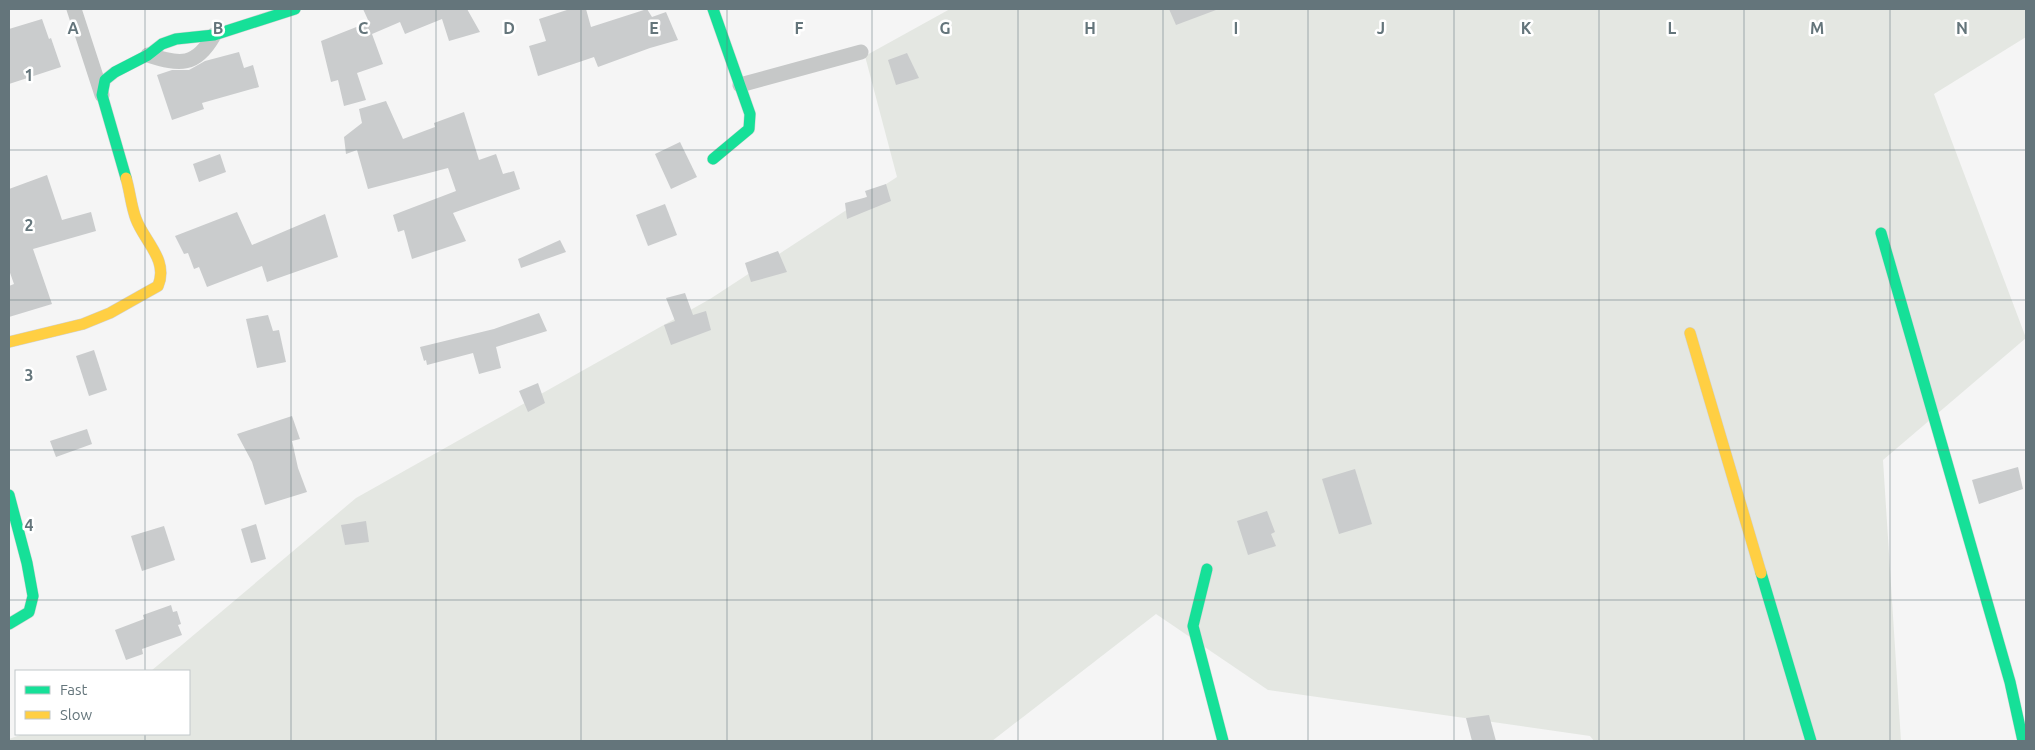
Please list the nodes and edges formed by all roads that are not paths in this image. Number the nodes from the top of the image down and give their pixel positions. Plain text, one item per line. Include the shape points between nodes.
1 (74, 9) edge
2 (295, 9) edge
3 (713, 9) edge
4 (214, 35) junction
5 (861, 52) dead end
6 (148, 55) junction
7 (740, 85) junction
8 (102, 95) junction
9 (713, 159) dead end
10 (1881, 233) dead end
11 (1690, 333) dead end
12 (9, 342) edge
13 (9, 495) edge
14 (1207, 568) dead end
15 (9, 624) edge
16 (1223, 741) edge
17 (1811, 741) edge
18 (2023, 741) edge

1 - 8 street
2 - 4 street
3 - 7 street
4 - 6 street via 176,39 162,44
4 - 6 street via 207,48 189,62 172,62
5 - 7 street
6 - 8 street via 105,80
7 - 9 street via 750,114 749,129
8 - 12 street via 136,220 151,243 161,267 162,279 158,286 138,298 83,324
10 - 18 street via 2010,682
11 - 17 street
13 - 15 street via 33,596 29,612
14 - 16 street via 1193,626

